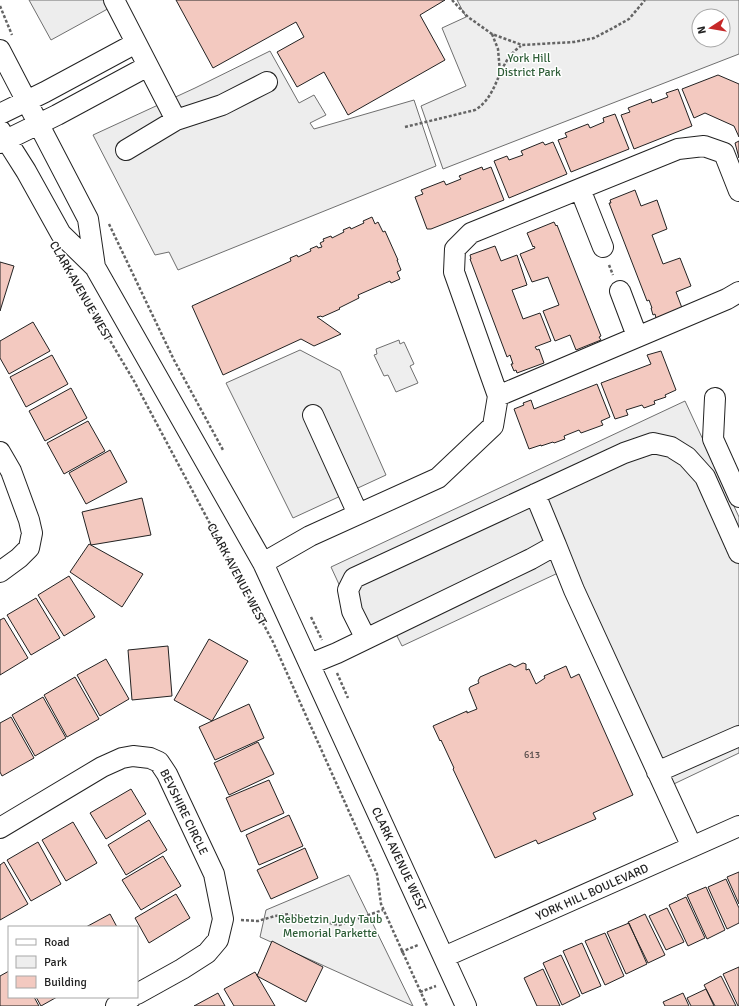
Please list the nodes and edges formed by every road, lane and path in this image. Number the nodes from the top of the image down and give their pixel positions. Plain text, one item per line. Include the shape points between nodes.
1 (114, 0) edge
2 (452, 0) edge
3 (645, 0) edge
4 (492, 34) junction
5 (136, 43) junction
6 (522, 45) junction
7 (0, 50) edge
8 (148, 66) junction
9 (500, 72) junction
10 (267, 82) dead end
11 (27, 101) junction
12 (0, 114) edge
13 (176, 120) junction
14 (39, 124) junction
15 (405, 127) dead end
16 (2, 138) edge
17 (126, 150) dead end
18 (580, 189) junction
19 (739, 191) edge
20 (603, 248) joint
21 (66, 266) dead end
22 (95, 267) junction
23 (620, 291) joint
24 (739, 292) edge
25 (637, 336) junction
26 (498, 396) junction
27 (715, 398) dead end
28 (313, 415) dead end
29 (0, 452) edge
30 (535, 494) junction
31 (739, 497) edge
32 (358, 514) junction
33 (556, 545) junction
34 (739, 553) edge
35 (263, 563) junction
36 (0, 572) edge
37 (366, 639) junction
38 (310, 664) junction
39 (739, 736) edge
40 (657, 772) junction
41 (739, 826) edge
42 (0, 828) edge
43 (692, 847) junction
44 (383, 910) junction
45 (223, 919) junction
46 (444, 957) junction
47 (138, 993) edge
48 (130, 998) edge
49 (116, 1006) edge
50 (427, 1006) edge
51 (466, 1006) edge

1 - 5 street
2 - 4 path via 468,17
3 - 6 path via 629,19 594,38 574,42
4 - 6 path
4 - 9 path via 498,49
5 - 8 street
5 - 11 street
6 - 9 path via 506,60
7 - 11 street, CLARK AVENUE WEST
8 - 13 street
8 - 14 street
9 - 15 path via 493,91 475,110
10 - 13 street via 222,105
11 - 12 street
11 - 14 street, CLARK AVENUE WEST
13 - 17 street
14 - 16 street
14 - 22 street, CLARK AVENUE WEST via 88,219
16 - 22 street, CLARK AVENUE WEST via 26,171 61,234
18 - 19 street via 678,149 704,146 724,153
18 - 20 street
18 - 26 street via 471,233 455,248 454,272
20 - 23 path
21 - 44 path, CLARK AVENUE WEST via 134,381 273,642 376,874
22 - 35 street, CLARK AVENUE WEST
23 - 25 street
24 - 25 street
25 - 26 street
26 - 32 street via 492,426 438,478
27 - 31 street via 713,439
28 - 32 street
29 - 36 street via 11,471 32,534 29,548
30 - 33 street
30 - 34 street via 624,453 653,443 671,447 687,457 705,477
30 - 37 street via 354,578 348,590 352,611
32 - 35 street via 310,536
33 - 37 street
33 - 40 street
35 - 38 street, CLARK AVENUE WEST
37 - 38 street
38 - 46 street, CLARK AVENUE WEST
39 - 40 street
40 - 43 street
41 - 43 street, YORK HILL BOULEVARD
42 - 45 street, BEVSHIRE CIRCLE via 102,767 122,758 150,758 159,762 167,774 214,874
43 - 46 street, YORK HILL BOULEVARD
44 - 45 path via 339,925 289,914 258,922
44 - 50 path, CLARK AVENUE WEST
45 - 47 street, BEVSHIRE CIRCLE via 218,940 207,953
46 - 51 street, CLARK AVENUE WEST
48 - 49 street

